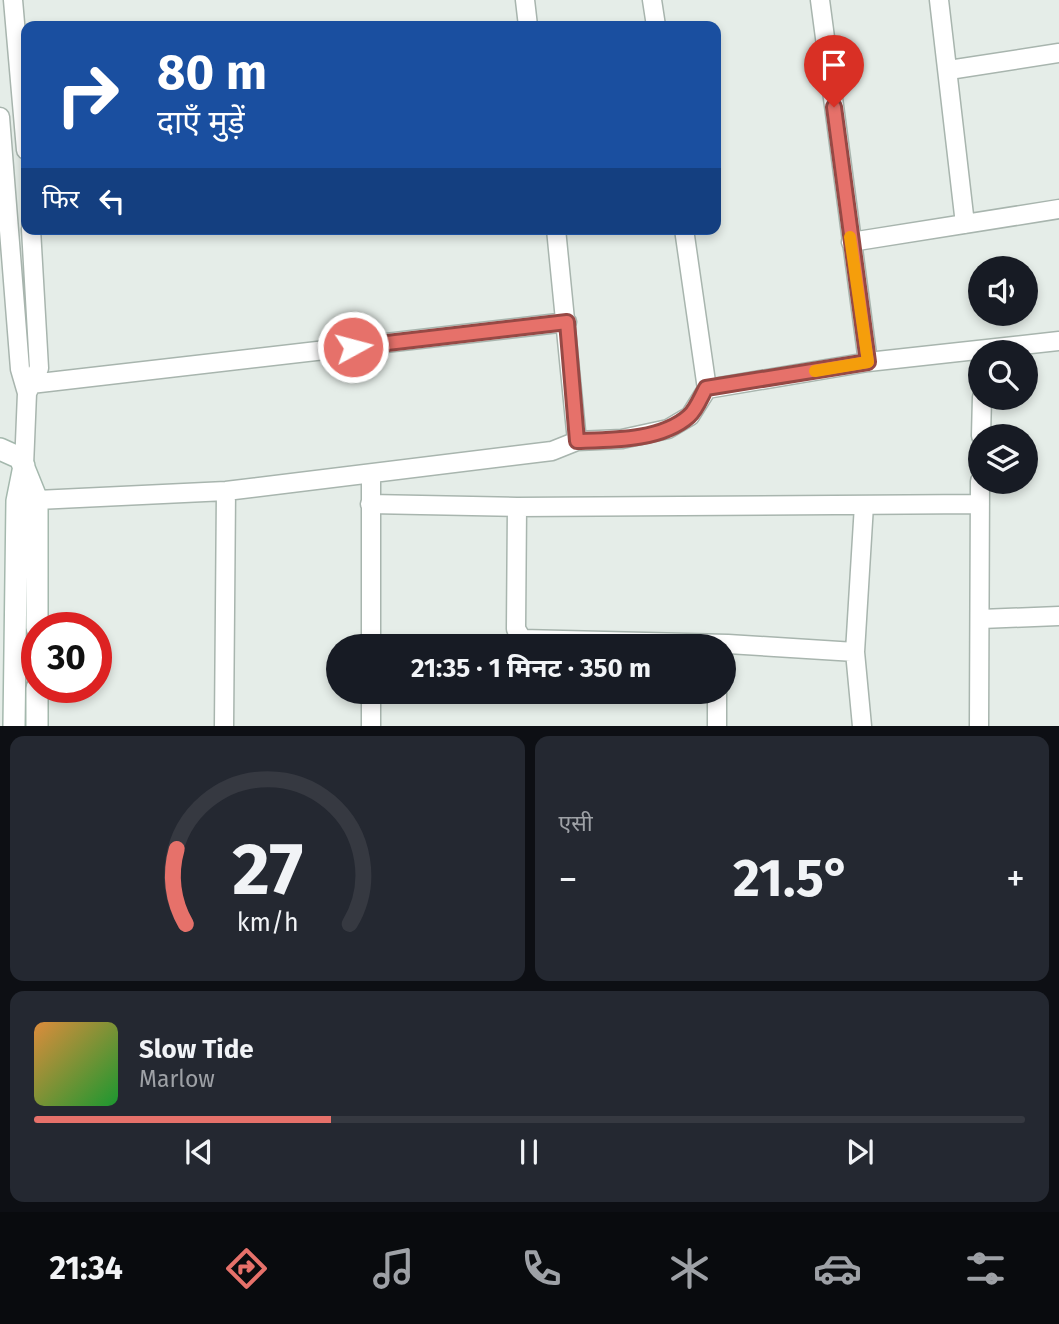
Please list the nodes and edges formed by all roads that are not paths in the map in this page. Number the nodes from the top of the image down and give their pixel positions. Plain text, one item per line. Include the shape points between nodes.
1 (13, 0) edge
2 (525, 0) edge
3 (652, 0) edge
4 (820, 0) edge
5 (940, 0) edge
6 (527, 21) edge
7 (655, 21) edge
8 (1059, 53) edge
9 (949, 70) junction
10 (21, 81) edge
11 (0, 117) edge
12 (21, 122) edge
13 (1, 124) edge
14 (1059, 209) edge
15 (965, 224) junction
16 (31, 235) edge
17 (557, 235) edge
18 (685, 235) edge
19 (851, 242) junction
20 (567, 322) junction
21 (1059, 341) edge
22 (1038, 344) edge
23 (968, 352) edge
24 (868, 362) junction
25 (706, 388) junction
26 (29, 389) junction
27 (577, 441) junction
28 (0, 449) edge
29 (24, 466) junction
30 (371, 474) junction
31 (226, 491) junction
32 (980, 494) edge
33 (37, 500) junction
34 (370, 504) junction
35 (980, 504) junction
36 (864, 505) junction
37 (517, 507) junction
38 (37, 612) edge
39 (1059, 616) edge
40 (981, 619) junction
41 (371, 634) edge
42 (518, 634) edge
43 (736, 646) edge
44 (855, 652) junction
45 (37, 703) edge
46 (371, 704) edge
47 (717, 704) edge
48 (9, 712) edge
49 (37, 726) edge
50 (224, 726) edge
51 (371, 726) edge
52 (717, 726) edge
53 (862, 726) edge
54 (979, 726) edge

1 - 10 street
2 - 6 street
3 - 7 street
4 - 19 street
5 - 9 street
8 - 9 street
9 - 15 street
11 - 13 street
12 - 13 street
13 - 26 street via 20,369
14 - 15 street
15 - 19 street
16 - 26 street via 39,368
17 - 20 street
18 - 25 street
19 - 24 street
20 - 26 street
20 - 27 street
21 - 22 street
23 - 24 street
24 - 25 street
25 - 27 street via 690,416 668,429 622,439
26 - 29 street
27 - 30 street via 552,451
28 - 29 street via 13,453
29 - 33 street
29 - 48 street via 17,501
30 - 31 street
30 - 34 street
31 - 33 street
31 - 50 street
32 - 35 street
33 - 38 street
34 - 37 street
34 - 41 street
35 - 36 street
35 - 40 street
36 - 37 street
36 - 44 street
37 - 42 street
39 - 40 street
40 - 54 street
43 - 44 street
44 - 53 street
45 - 49 street
46 - 51 street
47 - 52 street

